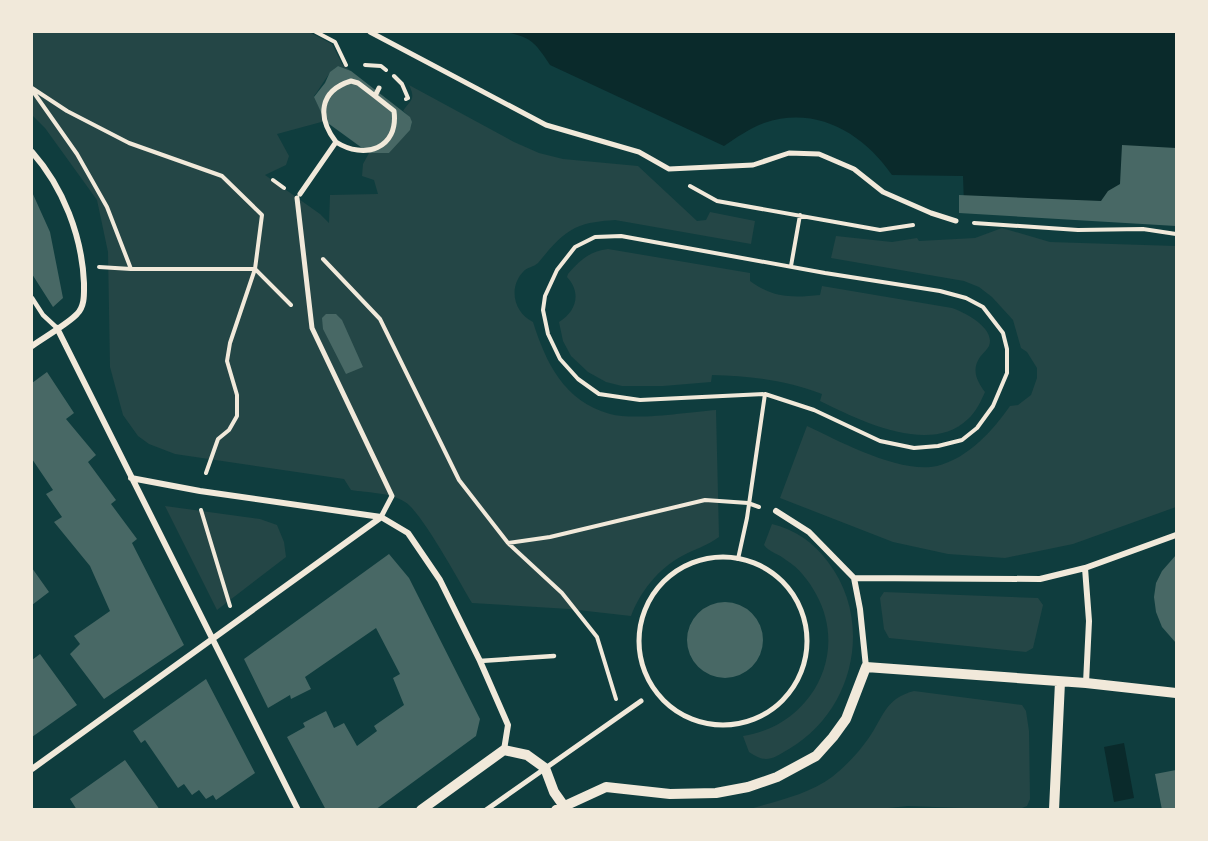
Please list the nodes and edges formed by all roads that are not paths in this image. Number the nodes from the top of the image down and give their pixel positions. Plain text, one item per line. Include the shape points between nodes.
1 (370, 32) edge
2 (380, 88) dead end
3 (375, 96) junction
4 (336, 142) junction
5 (32, 152) edge
6 (956, 221) road end
7 (32, 298) edge
8 (57, 328) junction
9 (32, 346) edge
10 (131, 478) junction
11 (776, 511) road end
12 (381, 518) junction
13 (1176, 535) edge
14 (738, 559) joint
15 (1085, 568) junction
16 (854, 578) junction
17 (212, 640) junction
18 (554, 656) dead end
19 (480, 661) junction
20 (866, 667) junction
21 (1060, 682) junction
22 (1086, 683) junction
23 (1176, 693) edge
24 (641, 700) dead end
25 (504, 750) junction
26 (545, 768) junction
27 (32, 769) edge
28 (562, 808) edge
29 (298, 810) edge
30 (421, 810) edge
31 (486, 810) edge
32 (1054, 810) edge

1 - 6 street via 546,125 639,152 669,169 753,165 789,153 819,154 854,169 883,192
2 - 3 street
3 - 4 street via 351,81 333,89 323,107 323,117
3 - 4 street via 394,111 395,121 388,140 372,151 354,150
4 - 12 street via 298,196 301,237 312,328 392,496
5 - 8 street via 60,194 83,266 84,298 78,314
7 - 8 lane
8 - 9 street
8 - 10 street
10 - 12 street
10 - 17 street
11 - 16 street via 809,532
12 - 17 street
12 - 19 street via 408,533 440,580
13 - 15 street
14 - 14 street via 702,560 685,566 668,578 648,603 640,628 640,655 654,690 678,713 701,723 742,723 770,711 793,687 807,646 801,610 792,595 767,570
15 - 16 street via 1040,579
15 - 22 street via 1089,621
16 - 20 street
17 - 27 street
17 - 29 street
18 - 19 lane
19 - 25 street via 508,725
20 - 21 street
20 - 28 street via 846,719 833,737 816,756 777,777 716,793 670,794 606,787
21 - 22 street
21 - 32 street
22 - 23 street
24 - 26 street
25 - 26 street via 527,755
25 - 30 street
26 - 28 street
26 - 31 street

